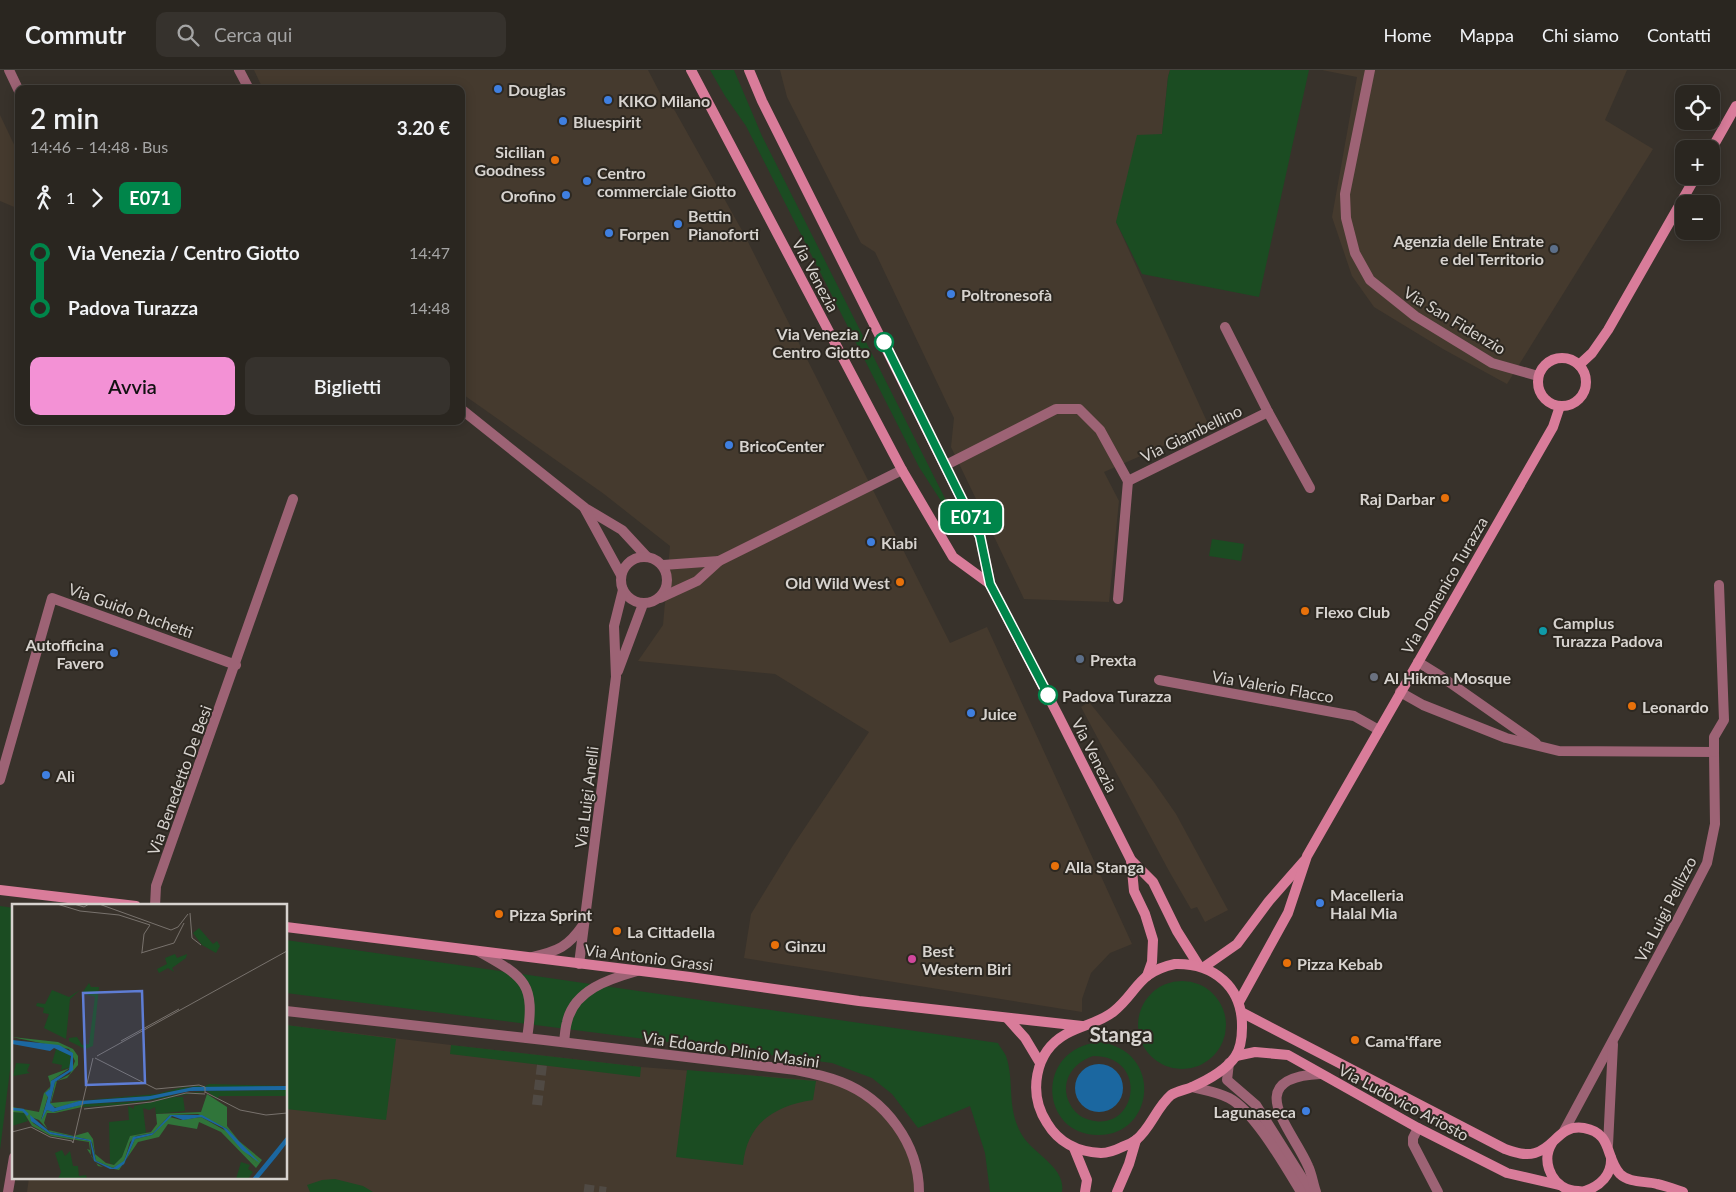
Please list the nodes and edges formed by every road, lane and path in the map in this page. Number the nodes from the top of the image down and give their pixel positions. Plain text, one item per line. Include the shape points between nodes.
1 (9, 70) edge
2 (240, 70) edge
3 (691, 70) edge
4 (749, 70) edge
5 (1370, 70) edge
6 (16, 85) edge
7 (247, 85) edge
8 (1736, 106) edge
9 (1717, 140) edge
10 (1691, 185) edge
11 (1225, 327) dead end
12 (1579, 365) junction
13 (1538, 376) junction
14 (1560, 406) junction
15 (465, 412) edge
16 (1268, 412) junction
17 (946, 465) junction
18 (902, 470) junction
19 (1128, 481) junction
20 (1310, 488) dead end
21 (293, 499) dead end
22 (585, 508) junction
23 (647, 557) junction
24 (719, 561) junction
25 (662, 565) junction
26 (621, 575) junction
27 (990, 584) junction
28 (1719, 585) dead end
29 (623, 590) junction
30 (660, 598) junction
31 (1118, 599) dead end
32 (643, 604) junction
33 (1418, 662) junction
34 (236, 665) junction
35 (616, 677) junction
36 (1159, 680) dead end
37 (1400, 692) junction
38 (1379, 730) junction
39 (1541, 746) junction
40 (1714, 752) junction
41 (0, 780) edge
42 (1307, 856) junction
43 (1131, 860) junction
44 (0, 890) edge
45 (119, 904) edge
46 (155, 904) edge
47 (585, 922) junction
48 (288, 927) edge
49 (477, 951) junction
50 (530, 958) junction
51 (579, 964) junction
52 (1202, 967) junction
53 (637, 970) junction
54 (1147, 976) junction
55 (1240, 1007) junction
56 (288, 1011) edge
57 (1007, 1018) junction
58 (1082, 1026) junction
59 (527, 1038) junction
60 (1613, 1040) junction
61 (564, 1042) junction
62 (1232, 1059) junction
63 (1040, 1063) junction
64 (1320, 1074) junction
65 (1192, 1087) junction
66 (1418, 1128) junction
67 (1564, 1131) junction
68 (1136, 1140) junction
69 (1554, 1140) junction
70 (1074, 1148) junction
71 (1609, 1149) junction
72 (12, 1169) edge
73 (1559, 1185) junction
74 (8, 1192) edge
75 (919, 1192) edge
76 (1085, 1192) edge
77 (1117, 1192) edge
78 (1300, 1192) edge
79 (1311, 1192) edge
80 (1316, 1192) edge
81 (1438, 1192) edge
82 (1587, 1192) edge
83 (1683, 1192) edge

1 - 6 street
2 - 7 street
3 - 18 main road, Via Venezia
4 - 17 main road, Via Venezia
5 - 13 street, Via San Fidenzio via 1345,194 1346,218 1355,253 1370,280 1415,316 1492,363
8 - 9 main road
10 - 12 main road via 1604,335
11 - 16 street, Via Giambellino
12 - 13 main road via 1570,359 1550,360
12 - 14 main road via 1586,378 1584,392 1574,403
13 - 14 main road via 1537,385 1545,400
14 - 33 main road, Via Domenico Turazza via 1553,427
15 - 22 street
16 - 19 street, Via Giambellino
16 - 20 street, Via Giambellino
17 - 19 street, Via Giambellino via 1056,409 1079,409 1100,430
17 - 27 main road, Via Venezia via 980,536
18 - 24 street
18 - 27 main road, Via Venezia via 953,557
19 - 31 street, Via Giambellino
21 - 34 street, Via Benedetto De Besi
22 - 23 street via 622,530
22 - 26 street
23 - 25 street
23 - 26 street via 630,561
24 - 25 street
24 - 30 street via 697,580
25 - 30 street via 668,582
26 - 29 street
27 - 43 main road, Via Venezia
28 - 40 street, Via Luigi Pellizzo via 1724,720 1714,737
29 - 32 street via 634,602
29 - 35 street, Via Luigi Anelli via 614,626
30 - 32 street
32 - 35 street, Via Luigi Anelli
33 - 37 main road, Via Domenico Turazza
33 - 39 street
34 - 41 street, Via Guido Puchetti via 52,598
34 - 46 street, Via Benedetto De Besi via 156,886
35 - 47 street, Via Luigi Anelli
36 - 38 street, Via Valerio Flacco via 1354,716
37 - 38 main road, Via Domenico Turazza
37 - 39 street via 1423,705 1506,738
38 - 42 main road, Via Domenico Turazza
39 - 40 street via 1559,751
40 - 60 street, Via Luigi Pellizzo via 1715,824 1707,863
42 - 52 main road, Via Domenico Turazza via 1237,944
42 - 55 main road, Via Domenico Turazza via 1288,913
43 - 52 main road, Via Venezia via 1153,882 1177,931
43 - 54 main road, Via Venezia via 1134,891 1153,940 1152,962
44 - 45 main road
47 - 50 street, Via Luigi Anelli via 572,941 554,952
47 - 51 street, Via Luigi Anelli
48 - 49 main road, Via Antonio Grassi
49 - 50 main road, Via Antonio Grassi
49 - 59 street via 512,970 523,983 531,1012
50 - 51 main road, Via Antonio Grassi
51 - 53 main road, Via Antonio Grassi
52 - 54 main road via 1175,964
52 - 55 main road via 1227,984
53 - 57 main road, Via Antonio Grassi
53 - 61 street via 608,980 585,993 573,1006
54 - 58 main road via 1116,1010 1103,1020
55 - 62 main road via 1242,1038
55 - 69 main road, Via Ludovico Ariosto via 1505,1149 1518,1154 1533,1154
56 - 59 street, Via Edoardo Plinio Masini
57 - 58 main road, Via Antonio Grassi
57 - 63 main road via 1025,1038
58 - 63 main road via 1051,1046
59 - 61 street, Via Edoardo Plinio Masini
60 - 67 street, Via Luigi Pellizzo
60 - 71 street, Via Luigi Pellizzo
61 - 75 street, Via Edoardo Plinio Masini via 796,1070 842,1082 874,1101 893,1120 912,1154
62 - 64 main road, Via Ludovico Ariosto via 1255,1052 1288,1055
62 - 65 main road via 1218,1073
62 - 79 street via 1227,1080 1256,1105
63 - 70 main road via 1036,1077 1038,1105 1052,1130
64 - 66 main road, Via Ludovico Ariosto
64 - 80 street via 1290,1079 1281,1085 1277,1094 1277,1108 1308,1166
65 - 68 main road via 1173,1094 1160,1106
65 - 78 street via 1230,1098 1248,1113
66 - 73 main road, Via Ludovico Ariosto via 1507,1173
66 - 81 street via 1413,1144
67 - 69 main road, Via Ludovico Ariosto
67 - 71 main road via 1589,1129 1600,1135
68 - 70 main road via 1103,1153
68 - 77 main road
69 - 73 main road via 1548,1152 1548,1166
70 - 76 main road via 1087,1180
71 - 82 main road, Via Ludovico Ariosto via 1611,1162 1608,1172
71 - 83 main road via 1622,1176
72 - 74 street
73 - 82 main road, Via Ludovico Ariosto

